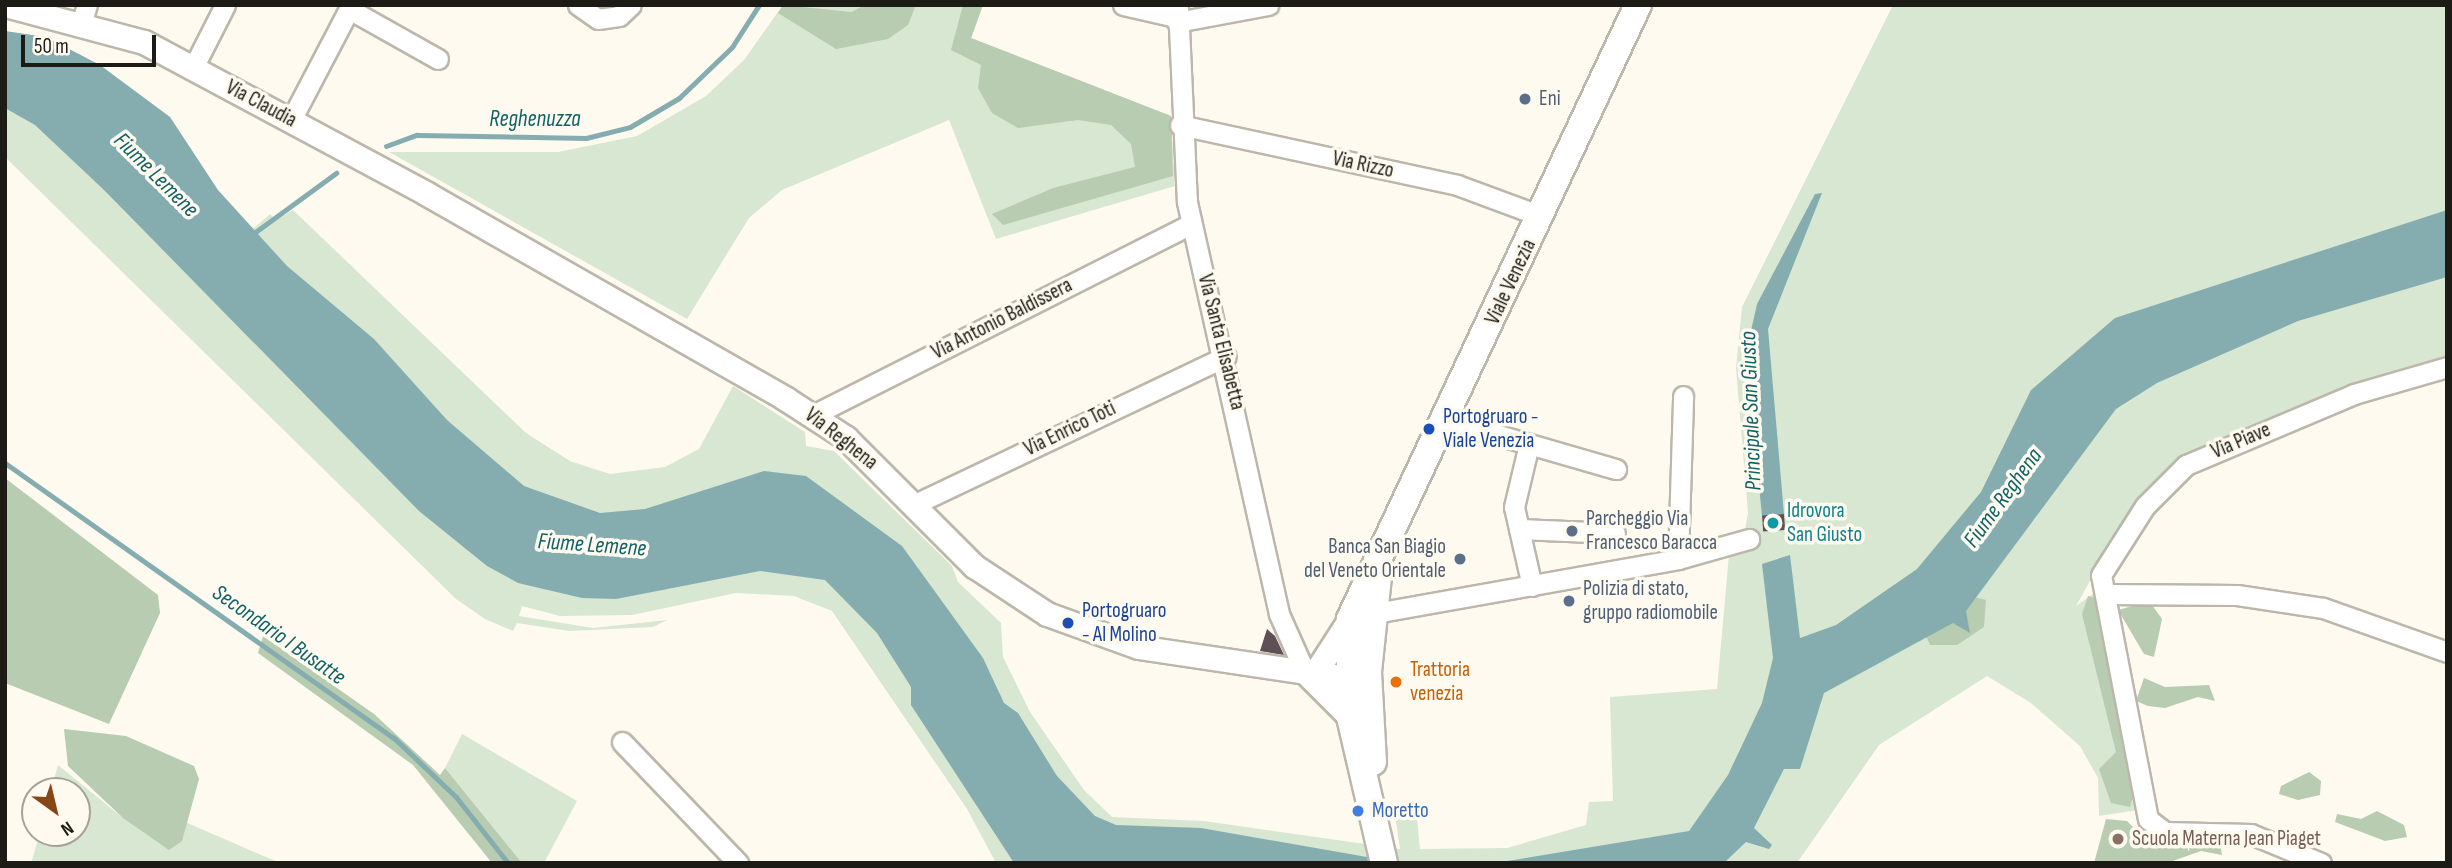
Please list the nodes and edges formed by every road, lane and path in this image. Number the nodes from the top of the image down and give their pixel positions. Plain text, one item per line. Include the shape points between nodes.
1 (5, 5) edge
2 (225, 5) edge
3 (578, 5) edge
4 (631, 5) edge
5 (1123, 5) edge
6 (1268, 5) edge
7 (1637, 5) edge
8 (350, 7) edge
9 (85, 13) edge
10 (1177, 15) edge
11 (438, 59) dead end
12 (193, 68) junction
13 (291, 120) junction
14 (1180, 125) junction
15 (357, 155) joint
16 (1541, 216) junction
17 (1191, 224) junction
18 (1226, 356) junction
19 (2447, 367) edge
20 (1683, 396) dead end
21 (813, 415) junction
22 (1446, 420) junction
23 (1529, 444) junction
24 (1616, 469) dead end
25 (915, 504) junction
26 (1519, 529) junction
27 (1615, 533) dead end
28 (1749, 539) dead end
29 (1678, 559) junction
30 (1532, 586) junction
31 (2106, 594) junction
32 (1365, 623) junction
33 (2442, 648) edge
34 (1314, 679) junction
35 (1346, 682) junction
36 (1350, 717) junction
37 (622, 742) dead end
38 (1373, 760) junction
39 (1377, 823) junction
40 (1383, 857) edge
41 (738, 863) edge
42 (2321, 863) edge

1 - 9 street, Via Claudia
2 - 12 street
3 - 4 street via 598,19 619,16
5 - 10 street
6 - 10 street
7 - 16 main road, Viale Venezia
8 - 11 street
8 - 13 street
9 - 12 street, Via Claudia
10 - 14 street, Via Santa Elisabetta
12 - 13 street, Via Claudia
13 - 15 street, Via Claudia
14 - 16 street, Via Rizzo via 1457,185
14 - 17 street, Via Santa Elisabetta
15 - 21 street, Via Reghena
16 - 22 main road, Viale Venezia
17 - 18 street, Via Santa Elisabetta
17 - 21 street, Via Antonio Baldissera
18 - 25 street, Via Enrico Toti
18 - 34 street, Via Santa Elisabetta via 1279,614
19 - 31 street, Via Piave via 2354,394 2186,465 2165,480 2105,563
20 - 29 street
21 - 25 street, Via Reghena
22 - 23 street
22 - 32 main road, Viale Venezia via 1382,558
23 - 24 street
23 - 26 street via 1514,507
25 - 34 street, Via Reghena via 996,583 1068,623 1138,647
26 - 27 street
26 - 30 street
28 - 29 street
29 - 30 street
30 - 32 street
31 - 33 street via 2272,600 2323,608
31 - 42 street, Via Piave via 2148,819 2155,827 2178,834 2251,834
32 - 34 street, Viale Venezia
32 - 35 main road, Viale Venezia
32 - 38 main road, Viale Venezia
34 - 35 street, Via Reghena
34 - 36 street
35 - 36 main road, Viale Venezia
35 - 38 street, Viale Venezia via 1361,702
36 - 39 main road, Viale Venezia
37 - 41 street
38 - 39 main road, Viale Venezia
39 - 40 main road, Viale Venezia

